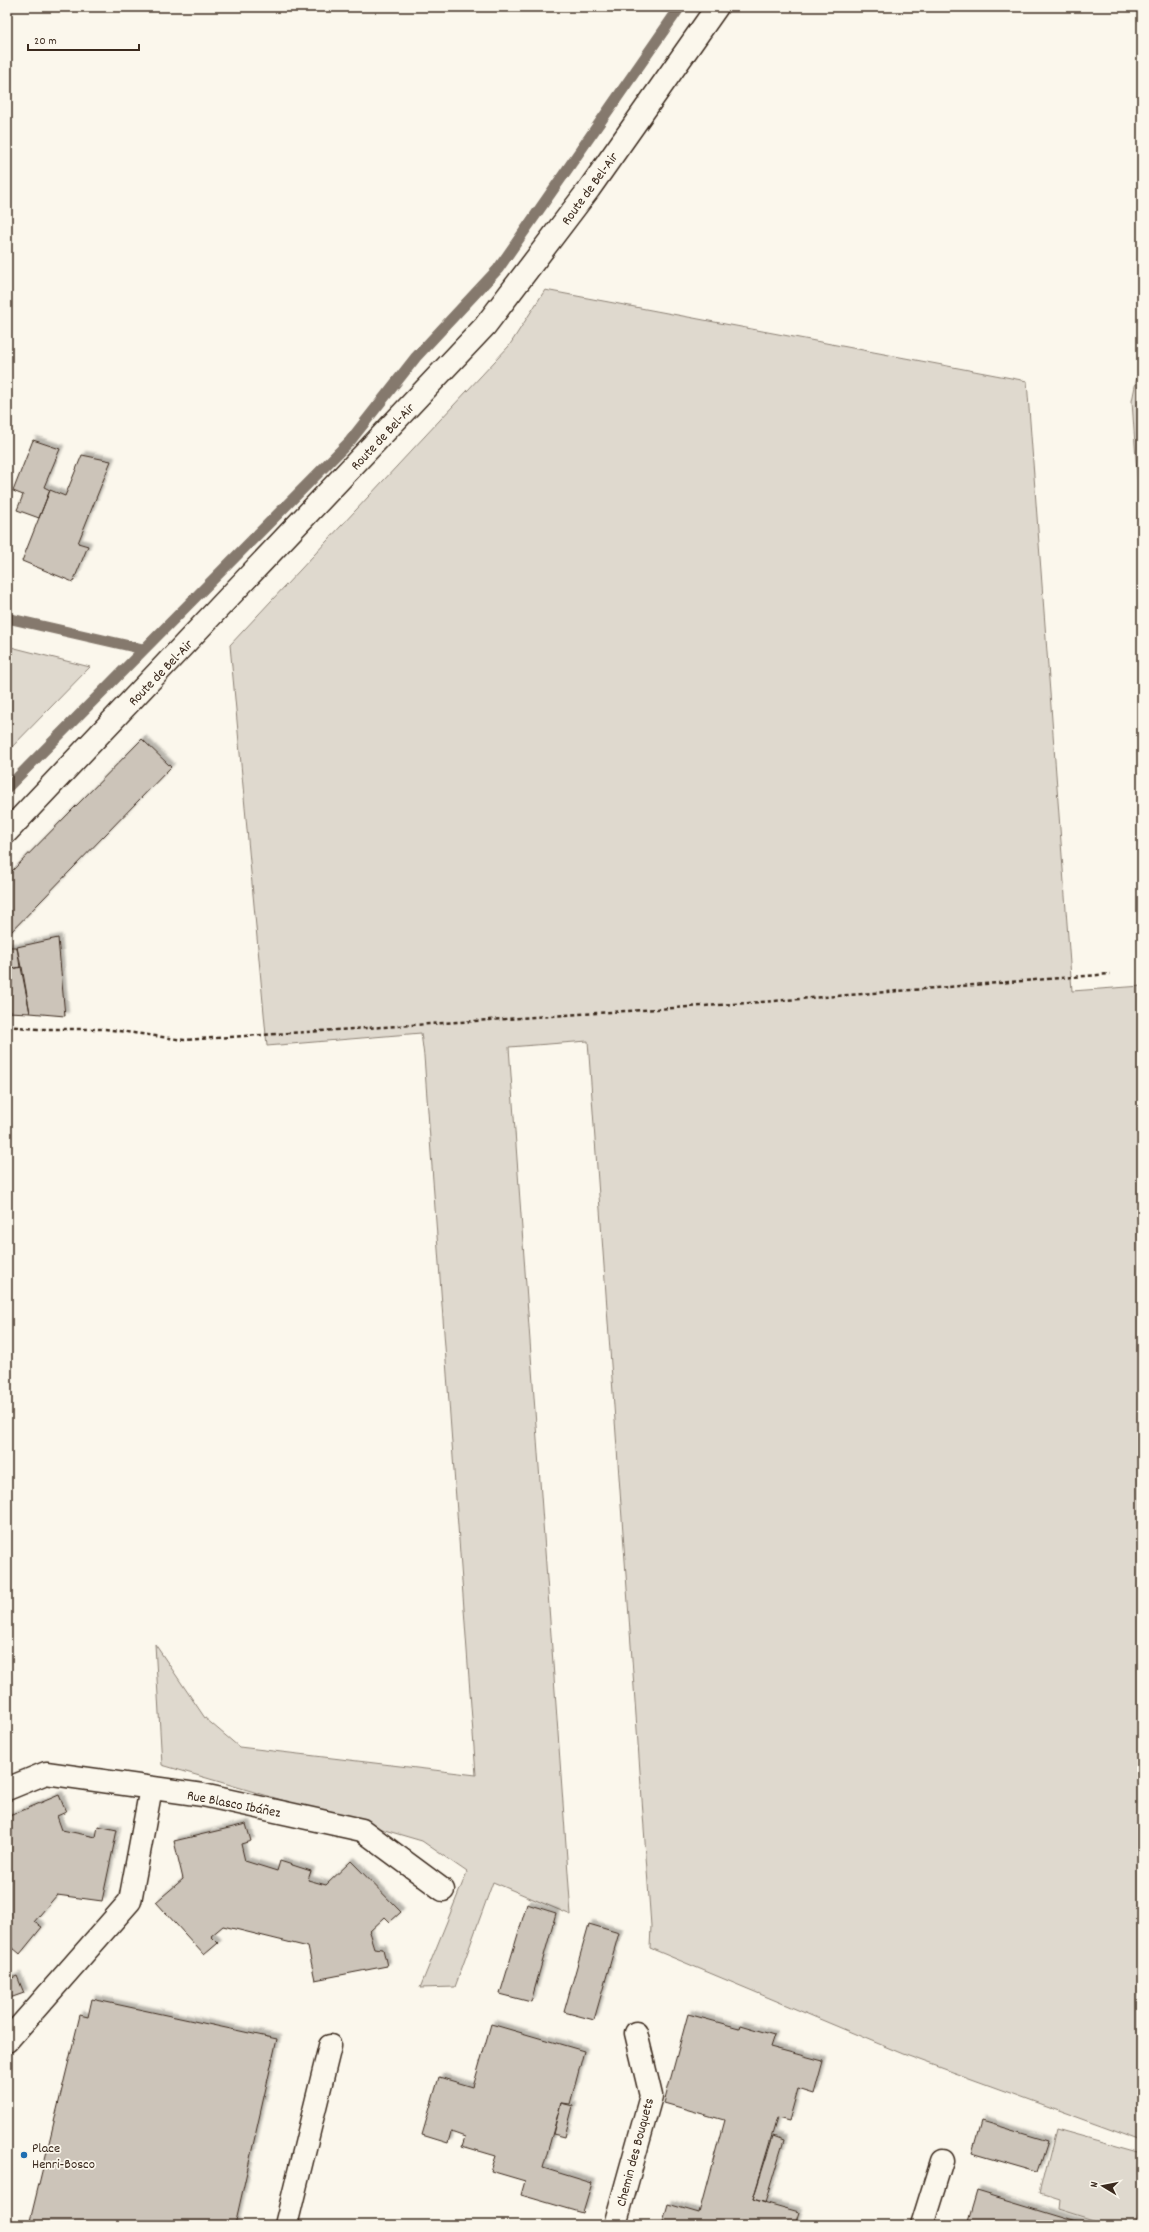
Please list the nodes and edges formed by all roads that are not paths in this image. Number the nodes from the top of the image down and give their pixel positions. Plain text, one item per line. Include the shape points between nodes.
1 (717, 7) edge
2 (7, 832) edge
3 (151, 1788) junction
4 (7, 1789) edge
5 (443, 1890) dead end
6 (636, 2033) dead end
7 (7, 2041) edge
8 (330, 2046) dead end
9 (942, 2161) dead end
10 (286, 2225) edge
11 (615, 2225) edge
12 (922, 2225) edge

1 - 2 street, Route de Bel-Air via 589,189 485,326
3 - 4 street, Rue Blasco Ibáñez via 46,1773
3 - 5 street, Rue Blasco Ibáñez via 203,1795 362,1830
3 - 7 street via 130,1901
6 - 11 street, Chemin des Bouquets via 651,2096
8 - 10 street
9 - 12 street

